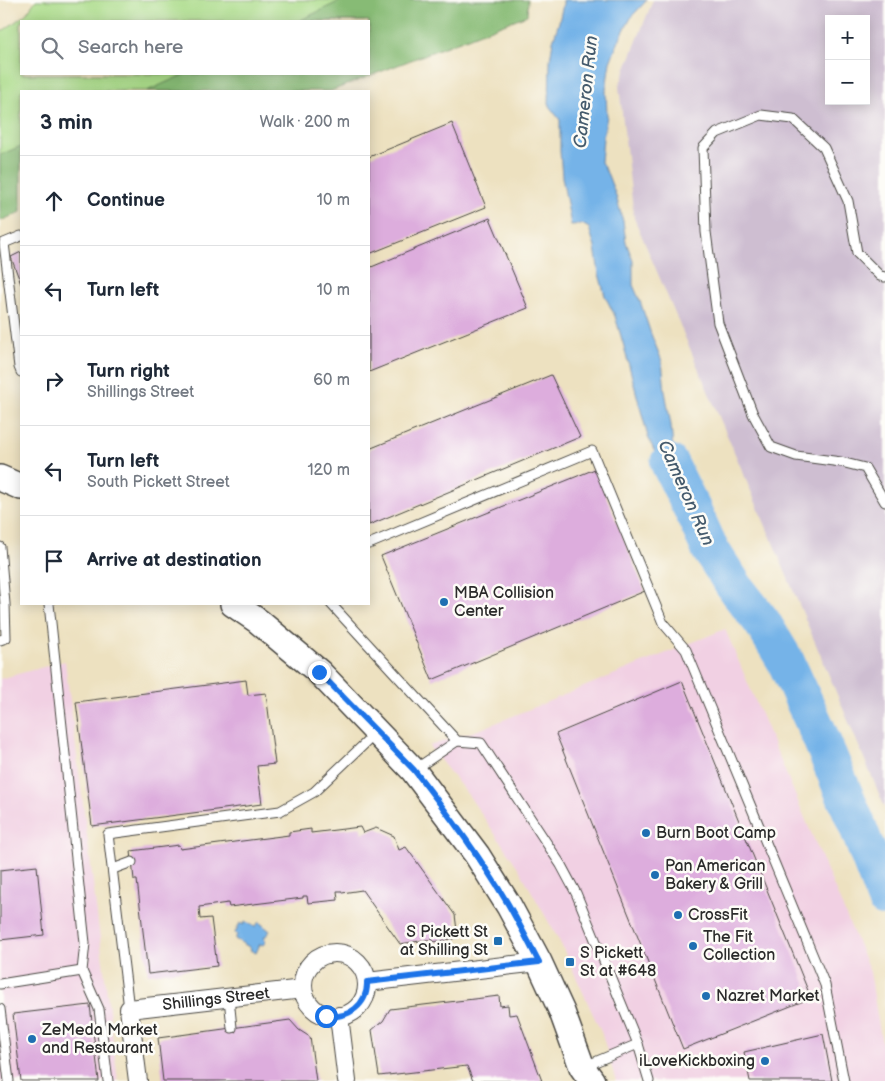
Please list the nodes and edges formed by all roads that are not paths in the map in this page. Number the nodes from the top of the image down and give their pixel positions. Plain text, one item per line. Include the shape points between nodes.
1 (20, 236) edge
2 (885, 277) edge
3 (20, 367) edge
4 (0, 478) edge
5 (20, 487) edge
6 (885, 502) edge
7 (370, 544) edge
8 (0, 547) edge
9 (49, 605) edge
10 (332, 605) edge
11 (243, 608) edge
12 (0, 640) edge
13 (377, 732) junction
14 (457, 741) junction
15 (414, 770) junction
16 (132, 862) dead end
17 (112, 869) junction
18 (539, 962) junction
19 (82, 971) junction
20 (367, 982) junction
21 (0, 984) edge
22 (303, 989) junction
23 (229, 998) junction
24 (0, 1009) edge
25 (129, 1009) junction
26 (339, 1016) junction
27 (232, 1028) dead end
28 (638, 1044) junction
29 (586, 1076) edge
30 (9, 1081) edge
31 (108, 1081) edge
32 (138, 1081) edge
33 (347, 1081) edge
34 (648, 1081) edge
35 (844, 1081) edge

1 - 3 lane via 4,243
2 - 6 lane via 857,253 848,201 824,148 793,119 761,115 717,133 703,148 706,232 718,323 753,414 770,447 796,456 865,468
4 - 5 main road
7 - 35 lane via 592,450 663,623 686,650 825,985
8 - 12 lane via 6,638
9 - 19 lane via 85,943
10 - 14 lane
11 - 13 main road via 319,672
13 - 15 main road
13 - 17 lane via 314,792 280,810 108,834
14 - 15 lane
14 - 28 lane via 481,743 561,865 576,893
15 - 18 main road via 477,855
16 - 17 lane
17 - 25 lane
18 - 20 street
18 - 29 main road
19 - 21 lane
19 - 31 lane via 99,1009
20 - 22 street via 365,972 355,960 346,954 332,953 319,957 310,965 305,973
20 - 26 street via 360,1004 352,1012
22 - 23 street, Shillings Street
22 - 26 street via 317,1011 326,1016
23 - 25 street, Shillings Street
23 - 27 lane
24 - 30 lane
25 - 32 street
26 - 33 street
28 - 29 lane
28 - 34 lane

